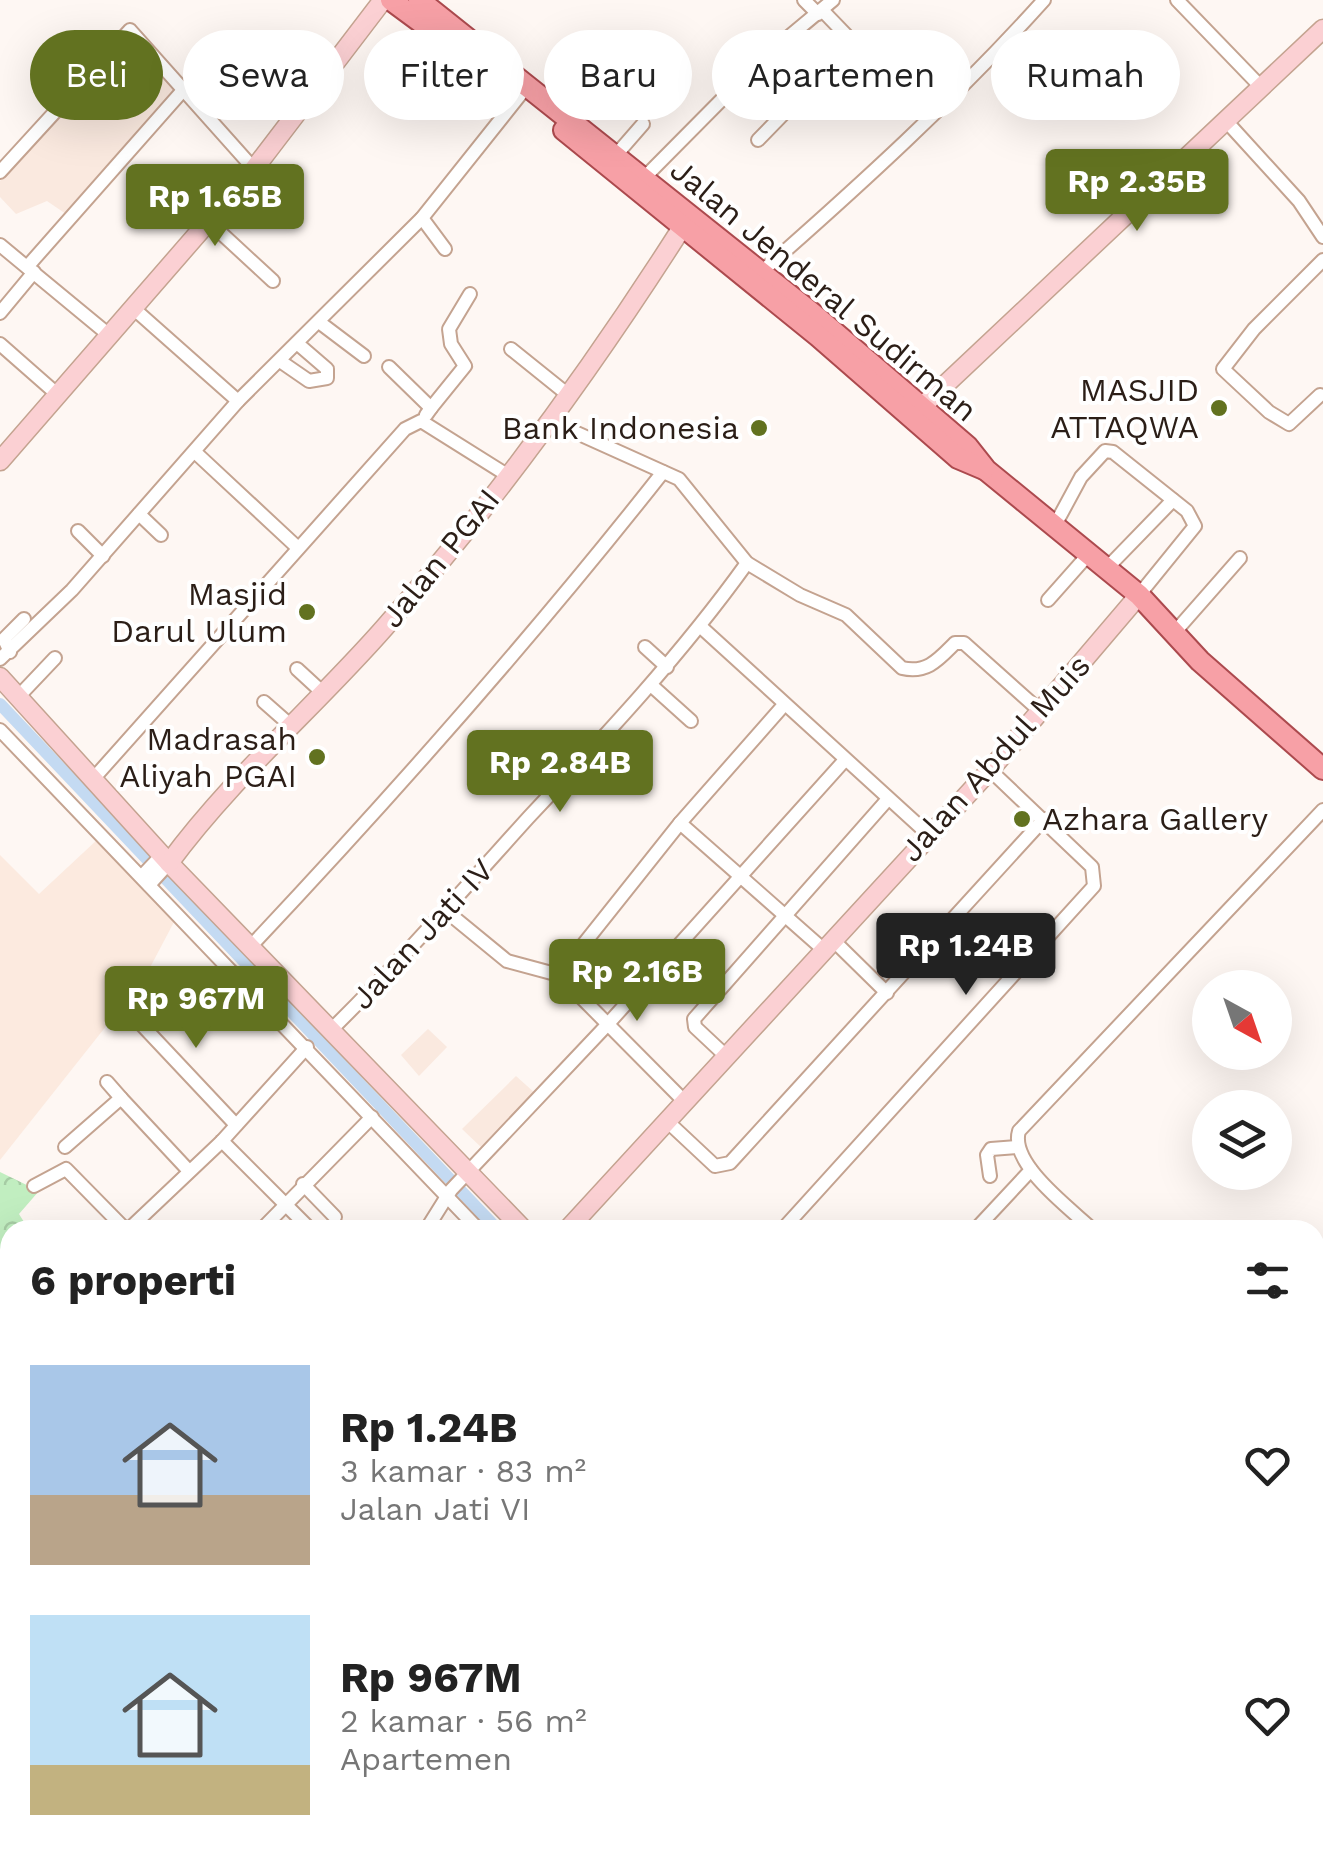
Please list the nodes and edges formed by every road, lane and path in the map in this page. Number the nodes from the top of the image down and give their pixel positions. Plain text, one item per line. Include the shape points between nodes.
1 (383, 0) edge
2 (392, 0) edge
3 (804, 0) edge
4 (1044, 0) edge
5 (1177, 0) edge
6 (430, 3) edge
7 (824, 8) edge
8 (1323, 29) edge
9 (433, 30) edge
10 (798, 30) edge
11 (842, 30) edge
12 (183, 86) edge
13 (1262, 88) junction
14 (183, 90) edge
15 (524, 97) edge
16 (712, 110) edge
17 (212, 120) edge
18 (501, 120) edge
19 (777, 120) edge
20 (1227, 122) junction
21 (643, 124) dead end
22 (758, 140) dead end
23 (616, 154) junction
24 (254, 169) junction
25 (0, 172) edge
26 (643, 179) junction
27 (208, 221) junction
28 (425, 221) junction
29 (682, 229) junction
30 (1323, 237) edge
31 (0, 245) edge
32 (445, 248) dead end
33 (403, 250) dead end
34 (1323, 260) edge
35 (30, 269) junction
36 (759, 274) junction
37 (273, 281) dead end
38 (470, 294) dead end
39 (2, 306) edge
40 (132, 307) junction
41 (318, 322) junction
42 (109, 335) junction
43 (0, 344) edge
44 (298, 344) junction
45 (511, 349) dead end
46 (364, 356) dead end
47 (280, 361) junction
48 (389, 366) dead end
49 (567, 394) junction
50 (1320, 394) edge
51 (58, 395) junction
52 (238, 401) junction
53 (432, 408) junction
54 (916, 412) junction
55 (548, 420) junction
56 (421, 421) junction
57 (196, 453) junction
58 (0, 461) edge
59 (663, 472) junction
60 (507, 475) junction
61 (1173, 500) junction
62 (139, 514) junction
63 (1054, 527) junction
64 (78, 531) dead end
65 (162, 534) dead end
66 (298, 548) junction
67 (102, 556) junction
68 (1087, 556) junction
69 (1240, 558) dead end
70 (747, 563) junction
71 (1107, 568) junction
72 (1139, 595) junction
73 (1048, 600) dead end
74 (24, 619) dead end
75 (702, 627) junction
76 (1174, 633) junction
77 (645, 647) dead end
78 (5, 655) edge
79 (55, 658) dead end
80 (667, 667) junction
81 (297, 669) dead end
82 (0, 677) edge
83 (651, 685) junction
84 (322, 692) junction
85 (18, 697) junction
86 (264, 702) dead end
87 (783, 706) junction
88 (1040, 710) junction
89 (691, 721) dead end
90 (289, 724) junction
91 (0, 730) edge
92 (844, 760) junction
93 (1323, 769) edge
94 (990, 770) junction
95 (94, 778) junction
96 (888, 799) junction
97 (1323, 810) edge
98 (1044, 819) junction
99 (680, 823) junction
100 (928, 834) junction
101 (156, 869) junction
102 (738, 874) junction
103 (446, 911) junction
104 (786, 916) junction
105 (829, 945) junction
106 (250, 946) junction
107 (559, 975) junction
108 (887, 993) junction
109 (124, 1006) dead end
110 (607, 1025) junction
111 (330, 1031) junction
112 (307, 1047) junction
113 (727, 1057) junction
114 (108, 1082) dead end
115 (122, 1098) junction
116 (686, 1103) junction
117 (372, 1117) junction
118 (668, 1122) junction
119 (236, 1124) junction
120 (325, 1140) dead end
121 (222, 1141) junction
122 (344, 1144) junction
123 (65, 1147) dead end
124 (1017, 1147) junction
125 (1030, 1170) junction
126 (189, 1171) junction
127 (990, 1176) dead end
128 (465, 1177) junction
129 (304, 1184) junction
130 (34, 1186) dead end
131 (449, 1193) junction
132 (286, 1205) junction
133 (335, 1217) dead end
134 (116, 1220) edge
135 (137, 1220) edge
136 (271, 1220) edge
137 (301, 1220) edge
138 (432, 1220) edge
139 (471, 1220) edge
140 (513, 1220) edge
141 (576, 1220) edge
142 (791, 1220) edge
143 (984, 1220) edge
144 (1081, 1220) edge

1 - 24 street
2 - 9 main road
3 - 7 street
4 - 36 street
5 - 13 street
6 - 23 main road, Jalan Jenderal Sudirman
7 - 10 street
7 - 11 street
8 - 13 street
12 - 25 street via 135,32 125,32
13 - 20 street
14 - 35 street
15 - 29 main road
16 - 26 street
17 - 24 street
18 - 28 street
19 - 22 street
20 - 30 street
20 - 54 street
21 - 23 street
23 - 26 main road, Jalan Jenderal Sudirman
24 - 27 street
26 - 36 main road, Jalan Jenderal Sudirman
27 - 37 street
27 - 40 street
28 - 32 street
28 - 33 street
28 - 41 street
29 - 49 street, Jalan PGAI
29 - 54 main road
31 - 35 street
34 - 50 street via 1223,369 1289,424
35 - 39 street
35 - 42 street
36 - 54 main road, Jalan Jenderal Sudirman via 812,312
38 - 53 street via 449,329 465,366
40 - 42 street
40 - 52 street
41 - 44 street
41 - 46 street
42 - 51 street
43 - 51 street
44 - 47 street
44 - 47 street via 326,369 327,378 309,381
45 - 49 street
47 - 52 street
48 - 53 street
49 - 55 street, Jalan PGAI
51 - 58 street
52 - 57 street
53 - 56 street
54 - 63 main road, Jalan Jenderal Sudirman via 966,446
55 - 59 street
55 - 60 street, Jalan PGAI
56 - 60 street
56 - 66 street via 405,429
57 - 62 street
57 - 66 street
59 - 70 street via 687,485
59 - 106 street via 495,680
60 - 84 street, Jalan PGAI via 385,627
61 - 63 street via 1105,451 1081,476
61 - 71 street
61 - 72 street via 1196,526
62 - 65 street
62 - 67 street
63 - 68 main road, Jalan Jenderal Sudirman
64 - 67 street
66 - 95 street
67 - 78 street
68 - 71 main road, Jalan Jenderal Sudirman
68 - 73 street
69 - 76 street
70 - 75 street, Jalan Jati IV
70 - 88 street via 846,615 902,668 937,663 955,642 964,643
71 - 72 main road, Jalan Jenderal Sudirman
72 - 76 main road, Jalan Jenderal Sudirman
72 - 88 street, Jalan Abdul Muis
74 - 78 street via 4,639
75 - 80 street, Jalan Jati IV
75 - 87 street
76 - 93 main road, Jalan Jenderal Sudirman
77 - 80 street
79 - 85 street
80 - 83 street, Jalan Jati IV
81 - 84 street
82 - 85 street
83 - 89 street
83 - 103 street, Jalan Jati IV
84 - 90 street, Jalan PGAI
85 - 95 street
86 - 90 street
87 - 92 street
87 - 99 street
88 - 94 street, Jalan Abdul Muis
90 - 101 street, Jalan PGAI
91 - 101 street
92 - 96 street
92 - 102 street
94 - 98 street
94 - 100 street, Jalan Abdul Muis
95 - 101 street
96 - 100 street
96 - 104 street
97 - 124 street via 1019,1131
98 - 108 street
98 - 142 street via 1092,867 1094,886
99 - 102 street
99 - 107 street
100 - 105 street, Jalan Abdul Muis
101 - 106 street
101 - 112 street
102 - 104 street
102 - 110 street
103 - 107 street via 508,962
103 - 111 street, Jalan Jati IV
104 - 105 street
104 - 113 street via 694,1019
105 - 108 street
105 - 113 street, Jalan Abdul Muis
106 - 111 street
107 - 110 street
108 - 118 street via 725,1166 714,1166
109 - 119 street
110 - 116 street
110 - 128 street
111 - 128 street
112 - 117 street
112 - 119 street
113 - 116 street, Jalan Abdul Muis
114 - 115 street
115 - 123 street
115 - 126 street
116 - 118 street, Jalan Abdul Muis
117 - 122 street
117 - 131 street
118 - 141 street, Jalan Abdul Muis
119 - 121 street
120 - 122 street
121 - 126 street
121 - 132 street
122 - 129 street
124 - 125 street
124 - 127 street via 991,1149
125 - 143 street
125 - 144 street
126 - 135 street
128 - 131 street
128 - 140 street
129 - 132 street
129 - 133 street
130 - 134 street via 66,1169
131 - 138 street
131 - 139 street
132 - 136 street
132 - 137 street

